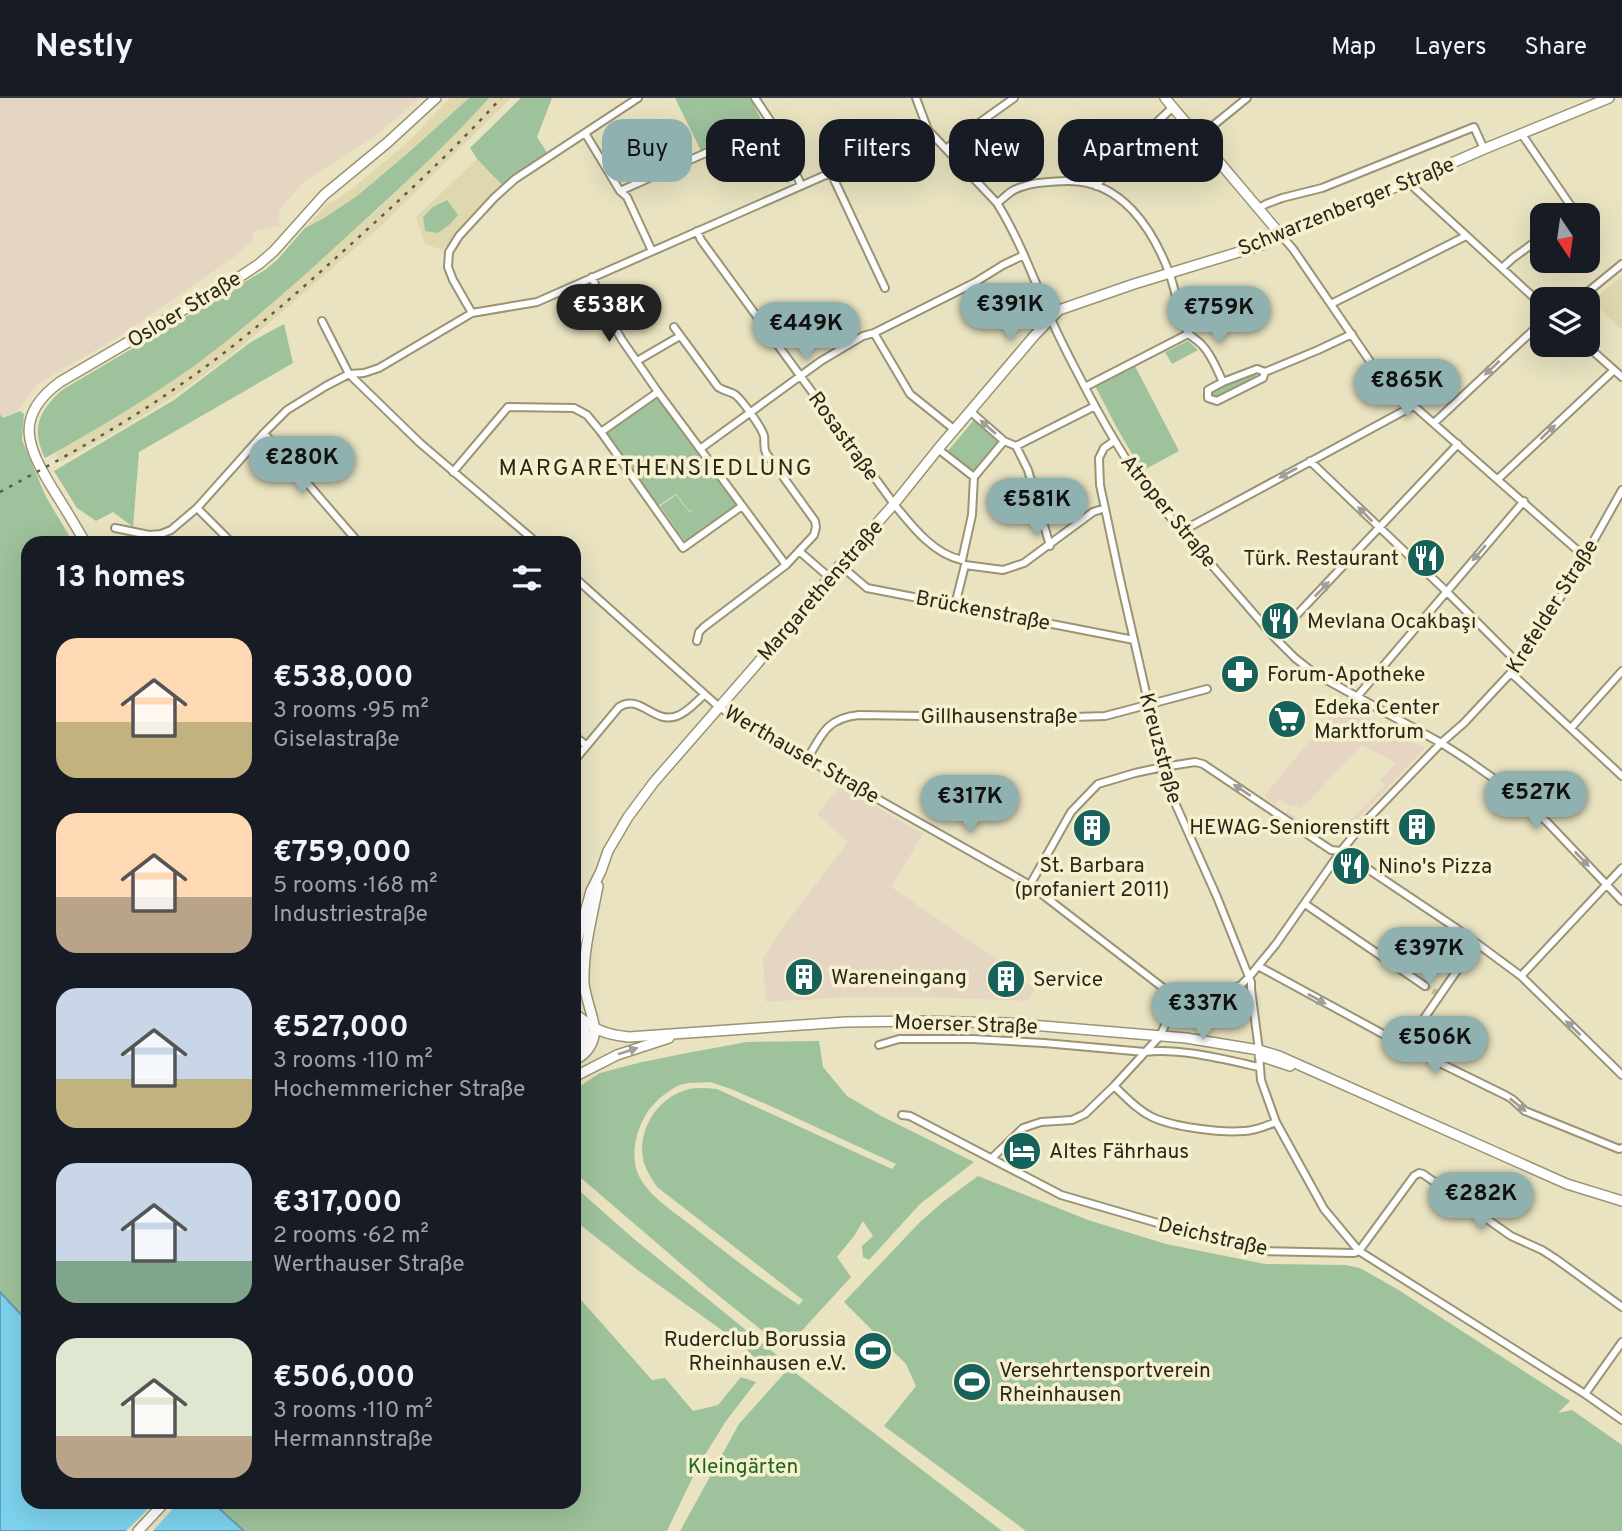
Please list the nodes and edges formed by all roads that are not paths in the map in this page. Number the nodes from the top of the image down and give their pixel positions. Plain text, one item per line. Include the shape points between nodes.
1 (436, 98) edge
2 (638, 98) edge
3 (755, 98) edge
4 (916, 98) edge
5 (1014, 98) edge
6 (1164, 98) edge
7 (1247, 98) edge
8 (1609, 98) edge
9 (1173, 107) junction
10 (768, 119) edge
11 (924, 119) edge
12 (1183, 119) edge
13 (1221, 119) edge
14 (585, 133) junction
15 (1521, 134) junction
16 (935, 137) edge
17 (946, 149) junction
18 (1484, 149) junction
19 (706, 153) edge
20 (1223, 165) edge
21 (819, 178) edge
22 (800, 182) edge
23 (835, 182) edge
24 (1408, 182) junction
25 (801, 185) junction
26 (1096, 186) junction
27 (620, 191) junction
28 (997, 203) junction
29 (1569, 203) edge
30 (1259, 208) junction
31 (698, 231) junction
32 (1280, 234) junction
33 (1466, 236) junction
34 (1530, 246) edge
35 (652, 251) junction
36 (1024, 255) junction
37 (1622, 264) edge
38 (1502, 268) junction
39 (1169, 273) junction
40 (592, 277) junction
41 (1594, 287) edge
42 (885, 288) dead end
43 (1530, 294) edge
44 (1331, 304) junction
45 (472, 313) junction
46 (1051, 318) junction
47 (322, 321) dead end
48 (674, 327) dead end
49 (874, 333) junction
50 (1530, 333) edge
51 (1188, 334) junction
52 (1352, 334) junction
53 (680, 336) junction
54 (1599, 357) edge
55 (637, 361) junction
56 (1614, 370) junction
57 (1265, 372) junction
58 (349, 374) junction
59 (800, 377) junction
60 (1622, 377) edge
61 (1223, 382) junction
62 (1085, 387) junction
63 (658, 392) junction
64 (1095, 406) junction
65 (1413, 406) junction
66 (971, 412) junction
67 (750, 413) junction
68 (1434, 423) junction
69 (955, 430) junction
70 (601, 432) junction
71 (264, 433) junction
72 (1004, 441) junction
73 (1114, 441) junction
74 (1458, 444) junction
75 (1016, 446) junction
76 (701, 449) junction
77 (938, 449) junction
78 (1310, 461) junction
79 (453, 472) junction
80 (974, 477) junction
81 (1498, 479) junction
82 (1622, 490) edge
83 (1524, 501) junction
84 (894, 505) junction
85 (742, 506) junction
86 (197, 508) junction
87 (1105, 508) junction
88 (115, 528) dead end
89 (1380, 528) junction
90 (1182, 531) junction
91 (81, 536) edge
92 (225, 536) edge
93 (353, 536) edge
94 (527, 536) edge
95 (1050, 546) junction
96 (799, 551) junction
97 (1585, 556) junction
98 (963, 563) junction
99 (786, 565) junction
100 (840, 565) junction
101 (829, 578) junction
102 (581, 583) edge
103 (1447, 592) junction
104 (955, 605) junction
105 (1275, 638) junction
106 (1134, 640) junction
107 (697, 641) dead end
108 (1519, 664) junction
109 (1622, 671) edge
110 (1511, 673) junction
111 (1207, 689) dead end
112 (704, 695) junction
113 (1356, 698) junction
114 (1148, 705) junction
115 (719, 707) junction
116 (1571, 728) junction
117 (581, 741) edge
118 (1441, 743) junction
119 (586, 745) junction
120 (581, 752) edge
121 (808, 758) junction
122 (1163, 767) junction
123 (1622, 776) edge
124 (1341, 851) junction
125 (1622, 868) edge
126 (601, 871) junction
127 (1606, 884) junction
128 (1030, 885) junction
129 (1622, 901) edge
130 (1305, 904) junction
131 (581, 927) edge
132 (1476, 943) junction
133 (1258, 966) junction
134 (1521, 976) junction
135 (1249, 977) junction
136 (1425, 986) tunnel mouth
137 (1180, 1008) junction
138 (583, 1020) joint
139 (595, 1029) junction
140 (686, 1034) junction
141 (1160, 1036) junction
142 (879, 1045) dead end
143 (1405, 1046) junction
144 (581, 1047) edge
145 (1146, 1052) junction
146 (1259, 1053) junction
147 (581, 1057) edge
148 (1259, 1067) junction
149 (581, 1073) edge
150 (1622, 1075) edge
151 (1114, 1086) junction
152 (902, 1115) dead end
153 (1276, 1122) junction
154 (1622, 1148) edge
155 (992, 1158) junction
156 (1622, 1202) edge
157 (1359, 1251) junction
158 (1622, 1307) edge
159 (1622, 1342) edge
160 (1585, 1394) junction
161 (1622, 1420) edge
162 (158, 1509) edge
163 (138, 1531) edge

1 - 91 main road, Osloer Straße via 324,195 265,259 60,382 37,404 29,427 32,449
2 - 14 street
3 - 10 street
4 - 11 street, Atroper Straße
5 - 17 street
6 - 9 main road
7 - 13 street
8 - 15 main road, Schwarzenberger Straße
9 - 12 main road
9 - 26 street
14 - 27 street
14 - 45 street via 515,179 458,236 449,252 448,267
15 - 18 main road, Schwarzenberger Straße
15 - 29 street
16 - 17 street, Atroper Straße
17 - 28 street, Atroper Straße
18 - 24 main road, Schwarzenberger Straße
18 - 30 street, Schwarzenberger Straße via 1474,128
19 - 27 street
20 - 30 main road
21 - 25 street
22 - 25 street
23 - 42 street
24 - 32 main road, Schwarzenberger Straße
24 - 33 street
25 - 31 street
26 - 28 street via 1078,181 1044,182 1014,190
26 - 39 street via 1143,220
27 - 35 street
28 - 36 street, Atroper Straße
30 - 32 main road
31 - 35 street
31 - 59 street, Rosastraße
32 - 39 main road, Schwarzenberger Straße
32 - 44 street
33 - 38 street
33 - 44 street
34 - 38 street
35 - 40 street
36 - 46 street, Atroper Straße
36 - 49 street
37 - 41 street
38 - 43 street
39 - 46 main road, Schwarzenberger Straße via 1069,306
39 - 51 street
40 - 45 street via 537,302
40 - 55 street via 610,319
44 - 52 street
45 - 58 street via 379,368
46 - 62 street, Atroper Straße
46 - 66 main road, Margarethenstraße
47 - 58 street
48 - 53 street
49 - 59 street
49 - 69 street via 910,394
50 -> 68 street
51 - 61 street via 1203,346
51 - 62 street
52 - 57 street
52 - 65 street via 1380,376
53 - 55 street
53 - 67 street via 718,387 733,393
54 - 56 street
55 - 63 street
56 - 60 street
81 -> 56 street
57 - 61 street via 1257,369
57 - 61 street via 1263,378 1217,401 1208,398 1208,390
58 - 71 street via 287,410
58 - 79 street
59 - 67 street
59 - 84 street, Rosastraße
62 - 64 street, Atroper Straße
63 - 70 street
63 - 76 street
64 - 73 street, Atroper Straße
64 - 75 street
65 - 68 street
65 - 78 street
66 - 69 main road, Margarethenstraße
72 -> 66 street
67 - 76 street
67 - 96 street via 764,437 766,453 815,521 814,534
68 - 74 street
69 - 77 main road, Margarethenstraße
70 - 79 street via 574,408 508,407
70 - 85 street via 683,548
71 - 86 street
71 - 93 street
72 - 75 street
72 - 80 street
73 - 87 street, Kreuzstraße via 1099,458
73 - 90 street, Atroper Straße
74 - 81 street
74 - 89 street
75 - 95 street via 1028,470
76 - 85 street
77 - 80 street
77 - 84 main road, Margarethenstraße
89 -> 78 street
78 -> 90 street
79 - 94 street
80 - 98 street
81 - 83 street
82 - 97 street, Krefelder Straße
83 - 97 street
83 -> 103 street
84 - 98 street, Rosastraße via 936,548
84 - 100 main road, Margarethenstraße
85 - 99 street
86 - 88 street via 161,534
86 - 92 street
87 - 95 street via 1093,512
87 - 106 street, Kreuzstraße
89 - 103 street
105 -> 89 street
90 - 105 street, Atroper Straße
95 - 98 street via 1003,570
96 - 99 street
96 - 101 street
97 - 108 street, Krefelder Straße
98 - 104 street
99 - 107 street via 704,627
100 - 101 main road, Margarethenstraße
100 - 104 street, Brückenstraße via 867,588
101 - 115 main road, Margarethenstraße
102 - 112 street, Werthauser Straße
103 - 108 street
103 - 113 street
104 - 106 street, Brückenstraße
105 - 113 street, Atroper Straße via 1314,673
106 - 114 street, Kreuzstraße
108 - 110 street, Krefelder Straße
109 - 116 street
110 - 116 street
110 - 118 street, Krefelder Straße
111 - 114 street, Gillhausenstraße
112 - 115 street, Werthauser Straße
112 - 119 street via 685,712 666,718 626,702
113 - 118 street, Atroper Straße
114 - 121 street, Gillhausenstraße via 1105,716 846,716 821,735
114 - 122 street, Kreuzstraße
115 - 121 street, Werthauser Straße
115 - 126 main road, Margarethenstraße via 628,817
116 - 123 street
117 - 119 street
118 - 124 street, Krefelder Straße
118 -> 127 street, Atroper Straße via 1547,822
119 - 120 street
121 - 128 street, Werthauser Straße
124 -> 122 street via 1331,850 1203,764
122 - 128 street via 1098,784 1071,812
122 - 135 street, Kreuzstraße
124 - 130 street, Krefelder Straße
124 - 132 street
125 - 127 street
126 - 131 main road, Margarethenstraße
126 - 139 main road, Margarethenstraße via 584,966 586,1000
127 - 129 street, Atroper Straße
127 - 134 street
128 - 137 street, Werthauser Straße via 1175,997
130 - 133 street, Krefelder Straße
130 - 136 street
132 - 134 street
132 - 143 street
133 - 135 street, Krefelder Straße
133 -> 143 street
150 -> 134 street
135 - 137 street, Krefelder Straße via 1213,998
135 - 146 street, Kreuzstraße
137 - 141 street
138 - 139 main road
138 - 144 main road via 586,1038
139 - 140 main road, Moerser Straße via 629,1037
139 - 147 main road via 594,1040
140 - 141 main road, Moerser Straße via 832,1022 920,1021
149 -> 140 main road, Moerser Straße via 617,1055
141 - 145 street
141 - 146 main road, Moerser Straße
142 - 145 street via 899,1039 973,1039
143 -> 154 street via 1504,1095 1525,1111
145 - 148 street via 1160,1050
145 - 151 street
146 - 148 street
146 - 156 main road, Moerser Straße via 1316,1073 1567,1184
148 - 153 street
151 - 153 street via 1140,1110 1169,1123 1246,1132
151 - 155 street via 1085,1114 1072,1120 1023,1128
152 - 155 street, Deichstraße
153 - 157 street via 1324,1209
155 - 157 street, Deichstraße via 1061,1195 1259,1251
157 - 158 street via 1419,1173 1511,1236 1549,1254
157 - 160 street
159 - 160 street
160 - 161 street
162 - 163 main road

